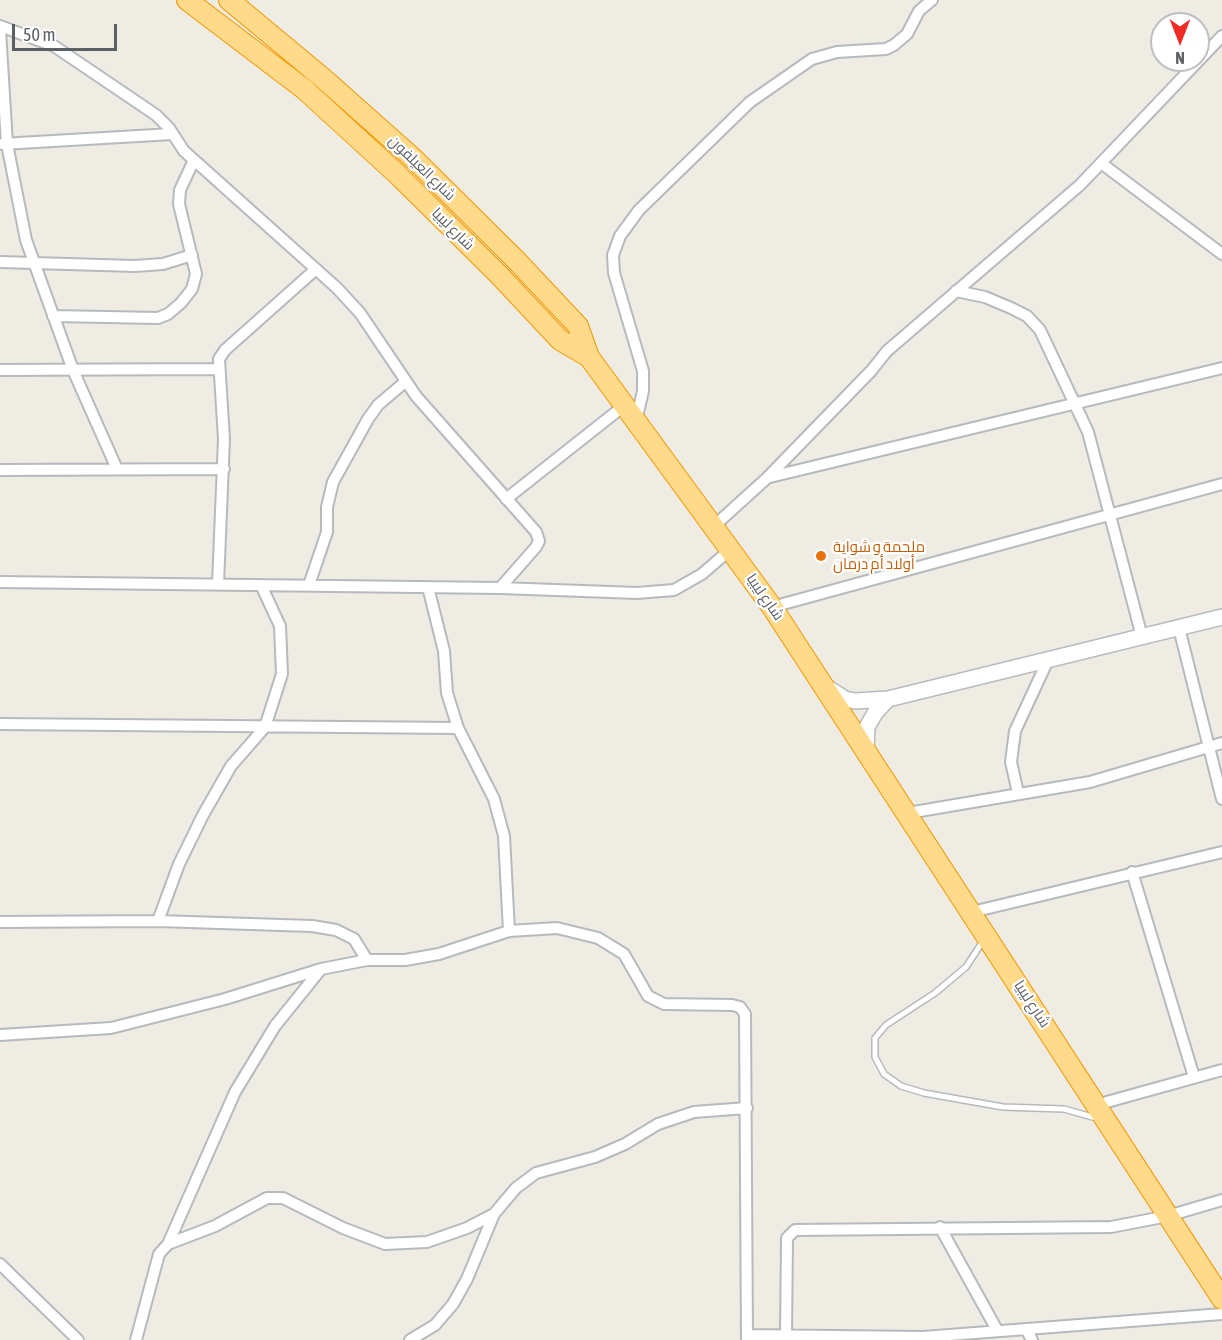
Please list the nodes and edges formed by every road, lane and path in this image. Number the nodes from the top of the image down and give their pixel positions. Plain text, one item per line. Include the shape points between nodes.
1 (187, 0) edge
2 (230, 0) edge
3 (932, 0) edge
4 (0, 28) edge
5 (1222, 36) edge
6 (172, 134) junction
7 (4, 144) edge
8 (194, 160) junction
9 (1101, 163) junction
10 (1222, 254) edge
11 (192, 255) junction
12 (0, 262) edge
13 (34, 262) junction
14 (316, 269) junction
15 (956, 291) junction
16 (53, 316) junction
17 (589, 357) junction
18 (1222, 368) edge
19 (218, 369) junction
20 (0, 370) edge
21 (73, 370) junction
22 (405, 382) junction
23 (1076, 403) junction
24 (631, 413) junction
25 (117, 469) junction
26 (224, 469) junction
27 (0, 470) edge
28 (768, 478) junction
29 (1222, 484) edge
30 (506, 499) junction
31 (1111, 516) junction
32 (714, 526) junction
33 (731, 549) junction
34 (0, 582) edge
35 (218, 584) junction
36 (261, 585) junction
37 (309, 585) junction
38 (428, 587) junction
39 (500, 588) junction
40 (772, 607) junction
41 (1222, 617) edge
42 (1179, 628) junction
43 (1142, 637) junction
44 (1048, 660) junction
45 (823, 684) junction
46 (888, 699) junction
47 (0, 724) edge
48 (265, 727) junction
49 (458, 728) junction
50 (1222, 743) edge
51 (1207, 746) junction
52 (866, 750) junction
53 (1018, 794) junction
54 (1222, 799) edge
55 (908, 813) junction
56 (1222, 852) edge
57 (1132, 872) junction
58 (972, 912) junction
59 (158, 921) junction
60 (0, 922) edge
61 (509, 931) junction
62 (987, 933) junction
63 (367, 960) junction
64 (321, 969) junction
65 (0, 1035) edge
66 (1222, 1070) edge
67 (1194, 1077) junction
68 (747, 1108) junction
69 (1101, 1114) junction
70 (1222, 1200) edge
71 (494, 1214) junction
72 (1168, 1216) junction
73 (940, 1227) junction
74 (168, 1244) junction
75 (0, 1264) edge
76 (1222, 1299) edge
77 (1222, 1314) edge
78 (1026, 1329) junction
79 (997, 1330) junction
80 (786, 1335) junction
81 (747, 1337) edge
82 (78, 1340) edge
83 (136, 1340) edge
84 (410, 1340) edge
85 (1032, 1340) edge

1 - 17 highway, شارع ليبيا via 304,89 398,174 560,340
2 - 17 highway, شارع العيلفون via 414,159 515,259 578,326
3 - 24 street via 894,45 812,59 750,102 639,210 620,236 614,273 643,371 643,392
4 - 6 street via 54,46 156,115
4 - 7 street
5 - 9 street
6 - 7 street
6 - 8 street
7 - 13 street
8 - 11 street via 180,190 179,204
8 - 14 street
9 - 10 street
9 - 15 street
11 - 13 street via 163,264 135,266
11 - 16 street via 196,274 192,289 168,314 158,318
12 - 13 street
13 - 16 street
14 - 19 street via 225,350
14 - 22 street via 360,313
15 - 23 street via 986,297 1028,316 1040,330
15 - 28 street via 887,351
16 - 21 street
17 - 24 highway, شارع ليبيا
18 - 23 street
19 - 21 street
19 - 26 street
20 - 21 street
21 - 25 street
22 - 30 street
22 - 37 street via 368,418 333,482 327,532
23 - 28 street
23 - 31 street
24 - 30 street
24 - 32 highway, شارع ليبيا
25 - 26 street
25 - 27 street
26 - 35 street
28 - 32 street
29 - 31 street
30 - 39 street via 536,532 539,541
31 - 40 street
31 - 43 street
32 - 33 highway, شارع ليبيا
33 - 39 street via 702,574 674,590 637,593
33 - 40 highway, شارع ليبيا
34 - 35 street
35 - 36 street
36 - 37 street
36 - 48 street via 280,626 282,674
37 - 38 street
38 - 39 street
38 - 49 street via 444,651 447,693
40 - 45 highway, شارع ليبيا
41 - 42 street
42 - 43 street
42 - 51 street
43 - 44 street
44 - 46 street
44 - 53 street via 1015,730 1011,762
45 - 46 street via 845,699
45 - 52 highway, شارع ليبيا
46 - 52 street via 867,727
47 - 48 street
48 - 49 street
48 - 59 street via 231,766 203,815
49 - 61 street via 494,799 504,836
50 - 51 street
51 - 53 street via 1123,774
51 - 54 street
52 - 55 highway, شارع ليبيا
53 - 55 street
55 - 58 highway, شارع ليبيا
56 - 57 street
57 - 58 street
57 - 67 street
58 - 62 highway, شارع ليبيا
59 - 60 street
59 - 63 street via 324,928 354,939
61 - 63 street via 439,954 405,960
61 - 68 street via 556,928 598,938 624,954 648,996 664,1004 740,1007 745,1014
62 - 69 highway, شارع ليبيا
62 - 69 lane via 966,967 886,1025 875,1038 875,1057 884,1074 901,1086 924,1093 1003,1107
63 - 64 street
64 - 65 street via 111,1028
64 - 74 street via 275,1026 235,1092
66 - 67 street
67 - 69 street
68 - 71 street via 694,1112 658,1124 595,1157 536,1173 516,1188
68 - 81 street
69 - 72 highway, شارع ليبيا
70 - 72 street
71 - 74 street via 427,1242 385,1244 283,1198 267,1198 215,1226
71 - 84 street via 453,1305 435,1325
72 - 73 street via 1111,1227
72 - 76 highway, شارع ليبيا
73 - 79 street
73 - 80 street via 790,1233
74 - 83 street via 159,1254
75 - 82 street
77 - 78 street
78 - 79 street
78 - 85 street
79 - 80 street via 923,1337
80 - 81 street

